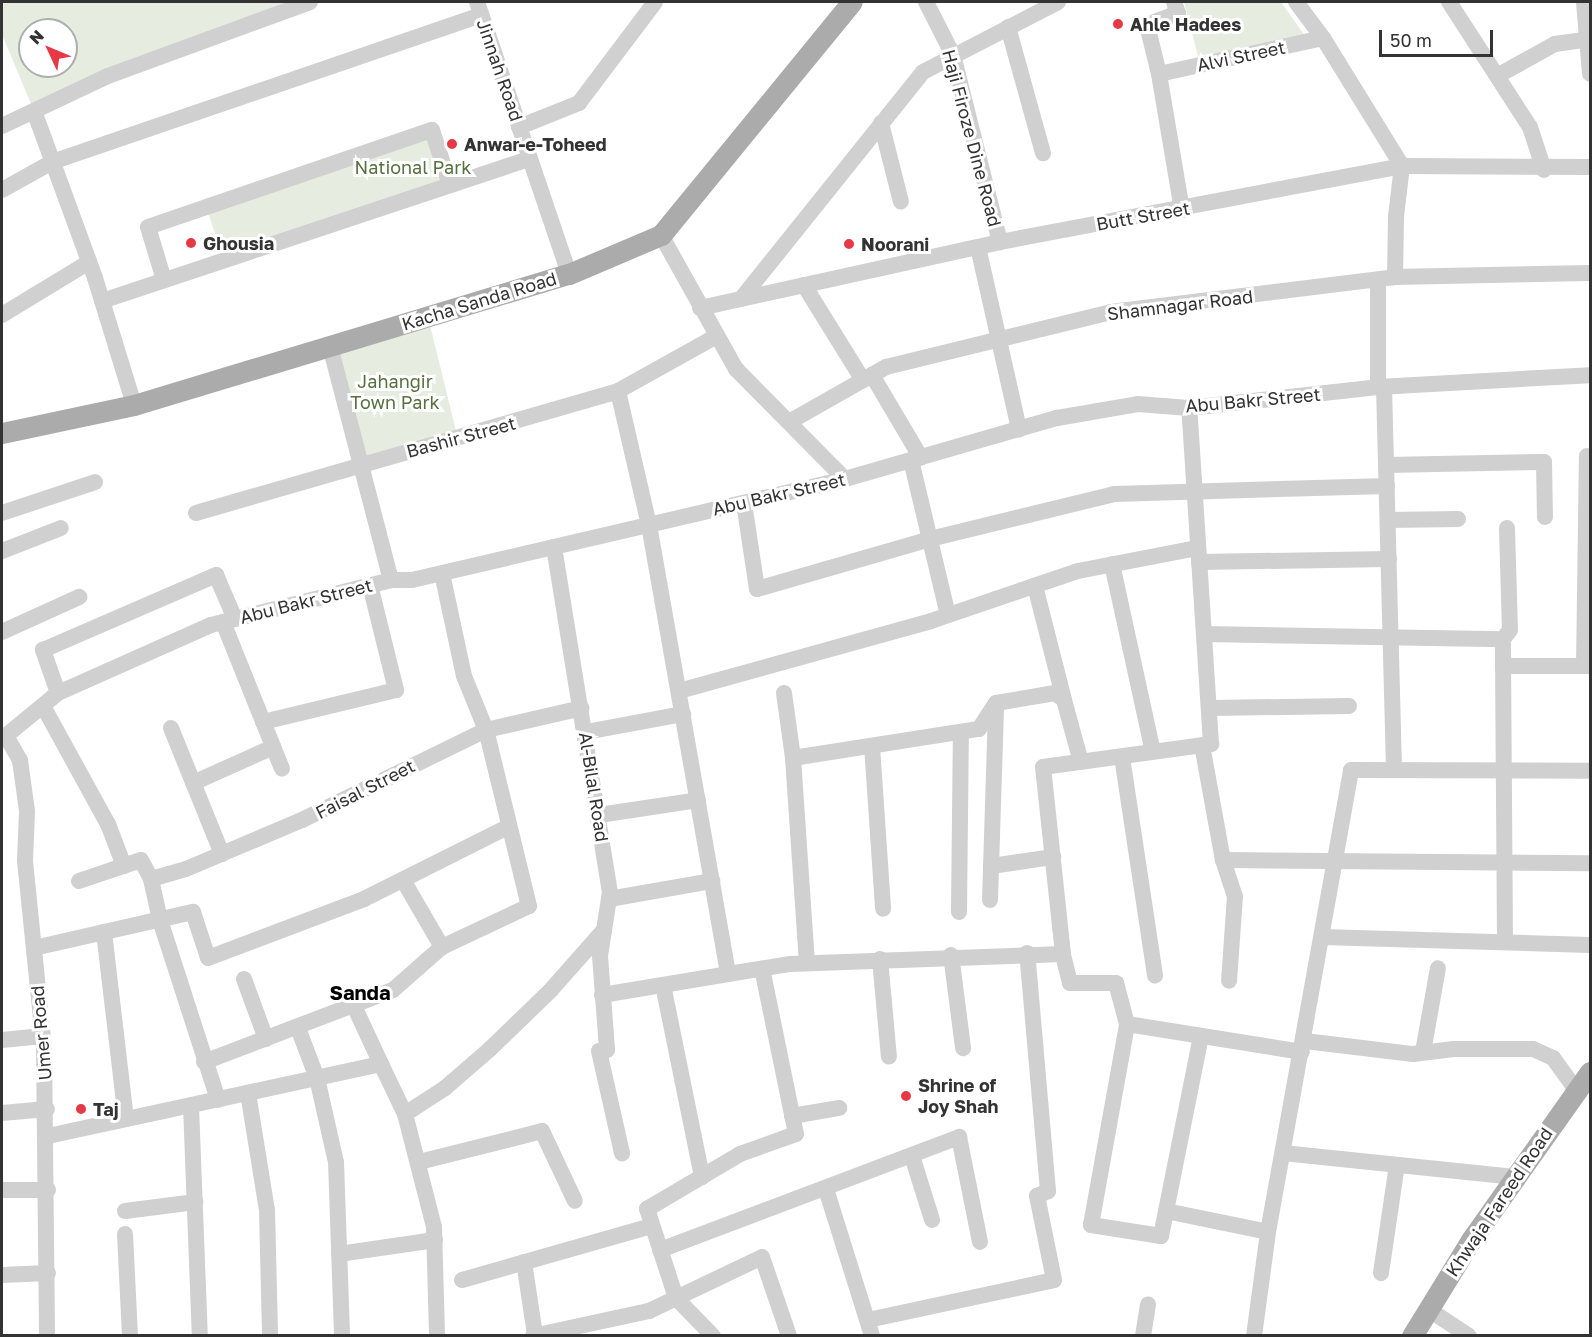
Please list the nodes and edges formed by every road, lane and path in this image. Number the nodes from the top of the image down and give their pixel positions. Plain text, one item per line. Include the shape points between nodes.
1 (309, 2) edge
2 (655, 2) edge
3 (852, 2) edge
4 (926, 2) edge
5 (1058, 2) edge
6 (1174, 2) edge
7 (1296, 2) edge
8 (1584, 2) edge
9 (1453, 3) edge
10 (479, 8) edge
11 (1008, 27) junction
12 (1323, 38) junction
13 (1589, 39) edge
14 (953, 55) junction
15 (1159, 74) junction
16 (1590, 74) edge
17 (1497, 76) junction
18 (34, 111) junction
19 (881, 123) junction
20 (2, 126) edge
21 (519, 127) junction
22 (1042, 153) dead end
23 (530, 159) junction
24 (52, 162) junction
25 (1402, 166) junction
26 (1590, 167) edge
27 (1545, 170) junction
28 (450, 185) junction
29 (2, 190) edge
30 (901, 202) dead end
31 (1182, 210) junction
32 (661, 235) junction
33 (1000, 242) junction
34 (978, 247) junction
35 (89, 262) junction
36 (1590, 273) edge
37 (569, 274) junction
38 (1387, 279) junction
39 (164, 280) junction
40 (804, 285) junction
41 (741, 299) junction
42 (102, 301) junction
43 (700, 308) junction
44 (2, 315) edge
45 (717, 336) junction
46 (998, 337) junction
47 (330, 346) junction
48 (1590, 375) edge
49 (868, 378) junction
50 (1381, 387) junction
51 (618, 391) junction
52 (135, 405) junction
53 (1189, 408) junction
54 (789, 422) junction
55 (1020, 429) junction
56 (2, 433) edge
57 (1587, 456) dead end
58 (916, 459) junction
59 (361, 463) junction
60 (1386, 465) junction
61 (845, 480) junction
62 (95, 482) dead end
63 (1387, 486) junction
64 (1194, 490) junction
65 (744, 503) junction
66 (2, 513) edge
67 (196, 513) dead end
68 (1545, 517) dead end
69 (1458, 519) dead end
70 (1388, 520) junction
71 (649, 525) junction
72 (61, 528) dead end
73 (1507, 528) dead end
74 (930, 539) junction
75 (554, 547) junction
76 (2, 551) edge
77 (1199, 555) junction
78 (1389, 559) junction
79 (1112, 564) junction
80 (442, 573) junction
81 (391, 580) junction
82 (370, 585) junction
83 (1035, 586) junction
84 (79, 597) dead end
85 (948, 615) junction
86 (229, 620) junction
87 (2, 632) edge
88 (1204, 634) junction
89 (1391, 634) junction
90 (1503, 639) junction
91 (1503, 666) junction
92 (1587, 666) edge
93 (679, 691) junction
94 (58, 693) junction
95 (784, 693) dead end
96 (1064, 700) junction
97 (996, 703) junction
98 (43, 706) junction
99 (1349, 706) dead end
100 (582, 708) junction
101 (1209, 708) junction
102 (683, 714) junction
103 (263, 722) junction
104 (171, 728) dead end
105 (486, 730) junction
106 (586, 732) junction
107 (961, 732) junction
108 (4, 738) edge
109 (1202, 745) junction
110 (872, 746) junction
111 (273, 747) junction
112 (1153, 752) junction
113 (1122, 757) junction
114 (793, 758) junction
115 (1081, 762) junction
116 (282, 769) dead end
117 (1394, 770) junction
118 (1504, 770) junction
119 (1590, 771) edge
120 (193, 783) junction
121 (698, 800) junction
122 (598, 815) junction
123 (508, 827) junction
124 (222, 854) junction
125 (1053, 857) junction
126 (1332, 858) junction
127 (1223, 860) junction
128 (1504, 861) junction
129 (1590, 863) edge
130 (124, 866) junction
131 (990, 866) junction
132 (151, 879) junction
133 (403, 880) junction
134 (79, 881) dead end
135 (712, 881) junction
136 (609, 899) junction
137 (990, 900) dead end
138 (883, 909) dead end
139 (959, 912) dead end
140 (160, 920) junction
141 (605, 929) junction
142 (104, 932) junction
143 (1322, 937) junction
144 (1505, 942) junction
145 (1590, 945) edge
146 (442, 947) junction
147 (34, 948) junction
148 (1027, 953) junction
149 (1063, 954) junction
150 (951, 955) junction
151 (880, 959) junction
152 (807, 963) junction
153 (1438, 968) dead end
154 (762, 969) junction
155 (728, 974) junction
156 (1155, 976) dead end
157 (244, 979) dead end
158 (1229, 981) dead end
159 (663, 985) junction
160 (602, 995) junction
161 (355, 1008) junction
162 (1127, 1024) junction
163 (298, 1028) junction
164 (43, 1036) junction
165 (1201, 1036) junction
166 (266, 1039) junction
167 (2, 1040) edge
168 (1303, 1046) junction
169 (963, 1048) dead end
170 (1423, 1052) junction
171 (889, 1057) dead end
172 (204, 1062) junction
173 (381, 1064) junction
174 (1590, 1072) edge
175 (317, 1078) junction
176 (1576, 1090) junction
177 (248, 1093) junction
178 (218, 1100) junction
179 (190, 1106) junction
180 (839, 1108) dead end
181 (47, 1109) junction
182 (2, 1113) edge
183 (405, 1114) junction
184 (792, 1116) junction
185 (126, 1119) junction
186 (48, 1136) junction
187 (622, 1153) dead end
188 (1283, 1153) junction
189 (912, 1156) junction
190 (419, 1162) junction
191 (1397, 1165) junction
192 (702, 1177) junction
193 (1515, 1177) junction
194 (826, 1189) junction
195 (2, 1190) edge
196 (48, 1190) junction
197 (195, 1202) junction
198 (575, 1202) dead end
199 (125, 1211) dead end
200 (1166, 1211) junction
201 (932, 1220) dead end
202 (651, 1226) junction
203 (1268, 1232) junction
204 (125, 1234) dead end
205 (435, 1240) junction
206 (980, 1242) dead end
207 (660, 1250) junction
208 (339, 1254) junction
209 (524, 1262) junction
210 (48, 1273) junction
211 (1381, 1273) dead end
212 (2, 1275) edge
213 (462, 1280) dead end
214 (676, 1298) junction
215 (1148, 1304) dead end
216 (1428, 1309) junction
217 (870, 1328) edge
218 (47, 1335) edge
219 (130, 1335) edge
220 (200, 1335) edge
221 (270, 1335) edge
222 (342, 1335) edge
223 (437, 1335) edge
224 (534, 1335) edge
225 (713, 1335) edge
226 (789, 1335) edge
227 (1143, 1335) edge
228 (1254, 1335) edge
229 (1412, 1335) edge
230 (1469, 1335) edge

1 - 18 street via 108,76
2 - 21 street via 579,103
3 - 32 main road, Kacha Sanda Road
4 - 14 street, Haji Firoze Dine Road
5 - 11 street
6 - 15 street via 1178,13 1147,25
7 - 12 street
8 - 13 street
9 - 17 street
10 - 21 street, Jinnah Road
10 - 24 street
11 - 14 street
11 - 22 street
12 - 15 street, Alvi Street
12 - 25 street
13 - 16 street
13 - 17 street via 1555,44
14 - 19 street via 922,72
14 - 33 street, Haji Firoze Dine Road
15 - 31 street
17 - 27 street via 1530,127
18 - 20 street
18 - 24 street
19 - 30 street
19 - 41 street
21 - 23 street, Jinnah Road
23 - 28 street
23 - 37 street, Jinnah Road
24 - 29 street
24 - 35 street
25 - 27 street, Butt Street
25 - 31 street, Butt Street
25 - 38 street
26 - 27 street, Butt Street
28 - 39 street
28 - 39 street via 432,130 148,227
31 - 33 street, Butt Street
32 - 37 main road, Kacha Sanda Road
32 - 43 street
33 - 34 street, Butt Street
34 - 40 street, Butt Street
34 - 46 street
35 - 42 street
35 - 44 street
36 - 38 street, Shamnagar Road
37 - 47 main road, Kacha Sanda Road
38 - 46 street, Shamnagar Road via 1111,312
38 - 50 street
39 - 42 street
40 - 41 street, Butt Street
40 - 49 street
41 - 43 street, Butt Street
42 - 52 street
43 - 45 street
45 - 51 street, Bashir Street
45 - 54 street via 736,369
46 - 49 street, Shamnagar Road via 886,367
46 - 55 street
47 - 52 main road, Kacha Sanda Road
47 - 59 street
48 - 50 street, Abu Bakr Street
49 - 54 street, Shamnagar Road
49 - 58 street
50 - 53 street, Abu Bakr Street
50 - 60 street
51 - 59 street, Bashir Street
51 - 71 street
52 - 56 main road, Kacha Sanda Road
53 - 55 street, Abu Bakr Street via 1138,404
53 - 64 street
54 - 61 street
55 - 58 street, Abu Bakr Street
57 - 92 street
58 - 61 street, Abu Bakr Street
58 - 74 street
59 - 67 street, Bashir Street
59 - 81 street
60 - 63 street
60 - 68 street via 1544,462
61 - 65 street, Abu Bakr Street
62 - 66 street
63 - 64 street
63 - 70 street
64 - 74 street via 1114,494
64 - 77 street
65 - 71 street, Abu Bakr Street
65 - 74 street via 757,589
69 - 70 street
70 - 78 street
71 - 75 street, Abu Bakr Street
71 - 93 street
72 - 76 street
73 - 90 street via 1510,630
74 - 85 street
75 - 80 street, Abu Bakr Street
75 - 100 street, Al-Bilal Road
77 - 78 street
77 - 79 street
77 - 88 street
78 - 89 street
79 - 83 street
79 - 112 street
80 - 81 street, Abu Bakr Street
80 - 105 street via 464,676
81 - 82 street, Abu Bakr Street
82 - 86 street, Abu Bakr Street
82 - 103 street via 396,690
83 - 85 street
83 - 96 street
84 - 87 street
85 - 93 street
86 - 94 street, Abu Bakr Street
86 - 94 street via 216,575 42,650
86 - 103 street
88 - 89 street
88 - 101 street
89 - 90 street
89 - 117 street
90 - 91 street
91 - 92 street
91 - 118 street
93 - 102 street
94 - 98 street, Abu Bakr Street
95 - 114 street
96 - 97 street via 1055,693
96 - 115 street
97 - 107 street via 979,729
97 - 131 street
98 - 108 street, Abu Bakr Street
98 - 130 street via 108,824
99 - 101 street
100 - 105 street, Faisal Street
100 - 106 street, Al-Bilal Road
101 - 109 street via 1211,744
102 - 106 street
102 - 121 street
103 - 111 street
104 - 120 street
105 - 123 street
105 - 124 street, Faisal Street via 349,798
106 - 122 street, Al-Bilal Road
107 - 110 street
107 - 139 street
108 - 147 street, Umer Road via 20,760
109 - 112 street
109 - 127 street
110 - 114 street
110 - 138 street
111 - 116 street
111 - 120 street
112 - 113 street
113 - 115 street
113 - 156 street
114 - 152 street
115 - 125 street via 1043,767
117 - 118 street
117 - 126 street via 1351,770
118 - 119 street
118 - 128 street
120 - 124 street
121 - 122 street
121 - 135 street
122 - 136 street, Al-Bilal Road
123 - 133 street
123 - 146 street via 529,906
124 - 132 street, Faisal Street
125 - 131 street
125 - 149 street
126 - 127 street
126 - 128 street
126 - 143 street
127 - 158 street via 1235,896
128 - 129 street
128 - 144 street
130 - 132 street via 141,860
130 - 134 street
131 - 137 street
132 - 140 street
133 - 140 street via 364,899 208,958 193,912
133 - 146 street
135 - 136 street
135 - 155 street
136 - 141 street, Al-Bilal Road
140 - 142 street
140 - 172 street
141 - 160 street, Al-Bilal Road via 600,956
141 - 183 street via 550,991 490,1049 445,1088
142 - 147 street
142 - 185 street
143 - 144 street
143 - 168 street
144 - 145 street
146 - 161 street via 393,990
147 - 164 street, Umer Road
148 - 149 street
148 - 150 street
148 - 217 street via 1048,1191 1038,1196 1054,1280
149 - 162 street via 1070,983 1116,982
150 - 151 street
150 - 169 street
151 - 152 street
151 - 171 street
152 - 154 street
153 - 170 street
154 - 155 street
154 - 184 street
155 - 159 street
157 - 166 street
159 - 160 street
159 - 192 street
160 - 187 street, Al-Bilal Road via 607,1050 598,1051
161 - 163 street
161 - 173 street
162 - 165 street
162 - 200 street via 1090,1225 1161,1236
163 - 166 street
163 - 175 street
164 - 167 street
164 - 181 street, Umer Road
165 - 168 street
165 - 200 street
166 - 172 street
168 - 170 street
168 - 188 street
170 - 176 street via 1533,1049 1553,1058
172 - 178 street
173 - 175 street
173 - 183 street
174 - 176 main road, Khwaja Fareed Road
175 - 177 street
175 - 208 street via 336,1162
176 - 193 main road, Khwaja Fareed Road
177 - 178 street
177 - 221 street via 267,1210
178 - 179 street
179 - 185 street
179 - 197 street
180 - 184 street
181 - 182 street
181 - 186 street, Umer Road
183 - 190 street
184 - 192 street via 796,1134 740,1154
185 - 186 street
186 - 196 street, Umer Road
188 - 191 street
188 - 203 street
189 - 194 street
189 - 201 street
189 - 206 street via 959,1137
190 - 198 street via 542,1131
190 - 205 street
191 - 193 street
191 - 211 street
192 - 202 street via 646,1209
193 - 216 main road, Khwaja Fareed Road
194 - 207 street
194 - 217 street
195 - 196 street
196 - 210 street, Umer Road
197 - 199 street
197 - 220 street
200 - 203 street
202 - 207 street
202 - 209 street
203 - 228 street
204 - 219 street
205 - 208 street
205 - 223 street
207 - 214 street
208 - 222 street
209 - 213 street
209 - 224 street
210 - 212 street
210 - 218 street, Umer Road
214 - 224 street via 649,1311
214 - 225 street
214 - 226 street via 762,1257
215 - 227 street
216 - 229 main road, Khwaja Fareed Road
216 - 230 street

